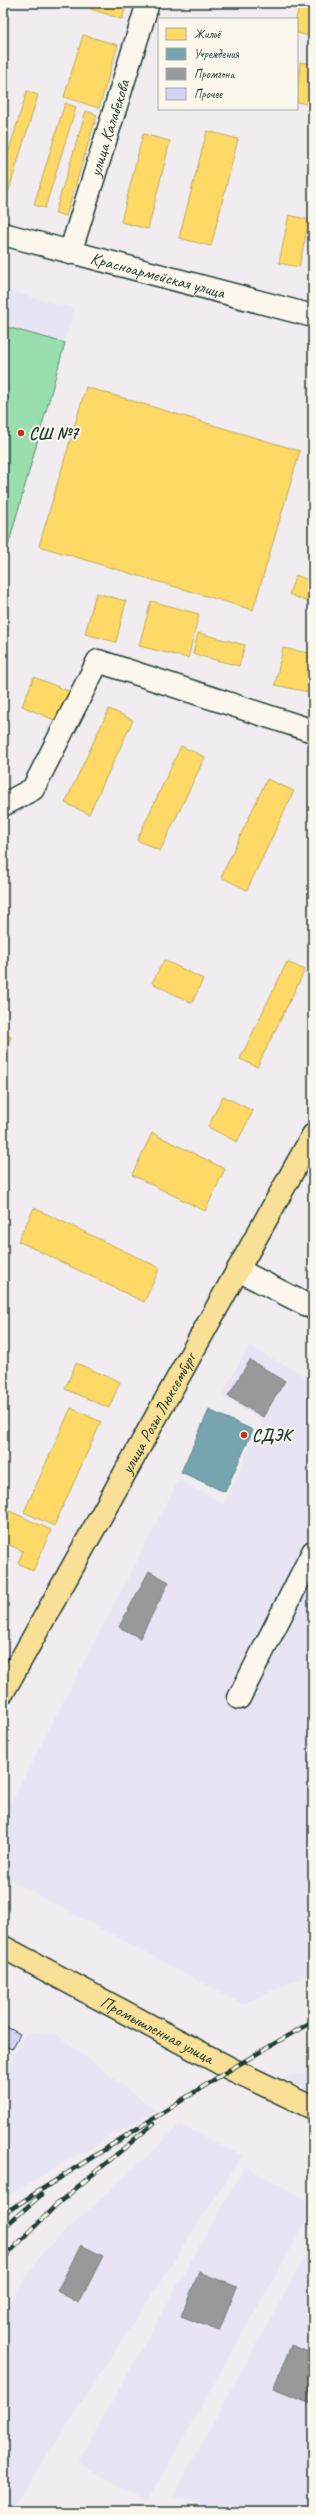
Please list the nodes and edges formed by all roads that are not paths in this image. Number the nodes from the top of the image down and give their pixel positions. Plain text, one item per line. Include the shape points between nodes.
1 (148, 3) edge
2 (3, 234) edge
3 (70, 253) junction
4 (313, 316) edge
5 (313, 731) edge
6 (3, 805) edge
7 (313, 1135) edge
8 (238, 1270) junction
9 (313, 1308) edge
10 (313, 1552) edge
11 (3, 1692) edge
12 (239, 1698) dead end
13 (3, 1947) edge
14 (313, 2108) edge

1 - 3 street, улица Калабекова
2 - 3 street, Красноармейская улица
3 - 4 street, Красноармейская улица
5 - 6 street via 98,661 33,789
7 - 8 main road, улица Розы Люксембург
8 - 9 street
8 - 11 main road, улица Розы Люксембург
10 - 12 street
13 - 14 main road, Промышленная улица via 231,2069

